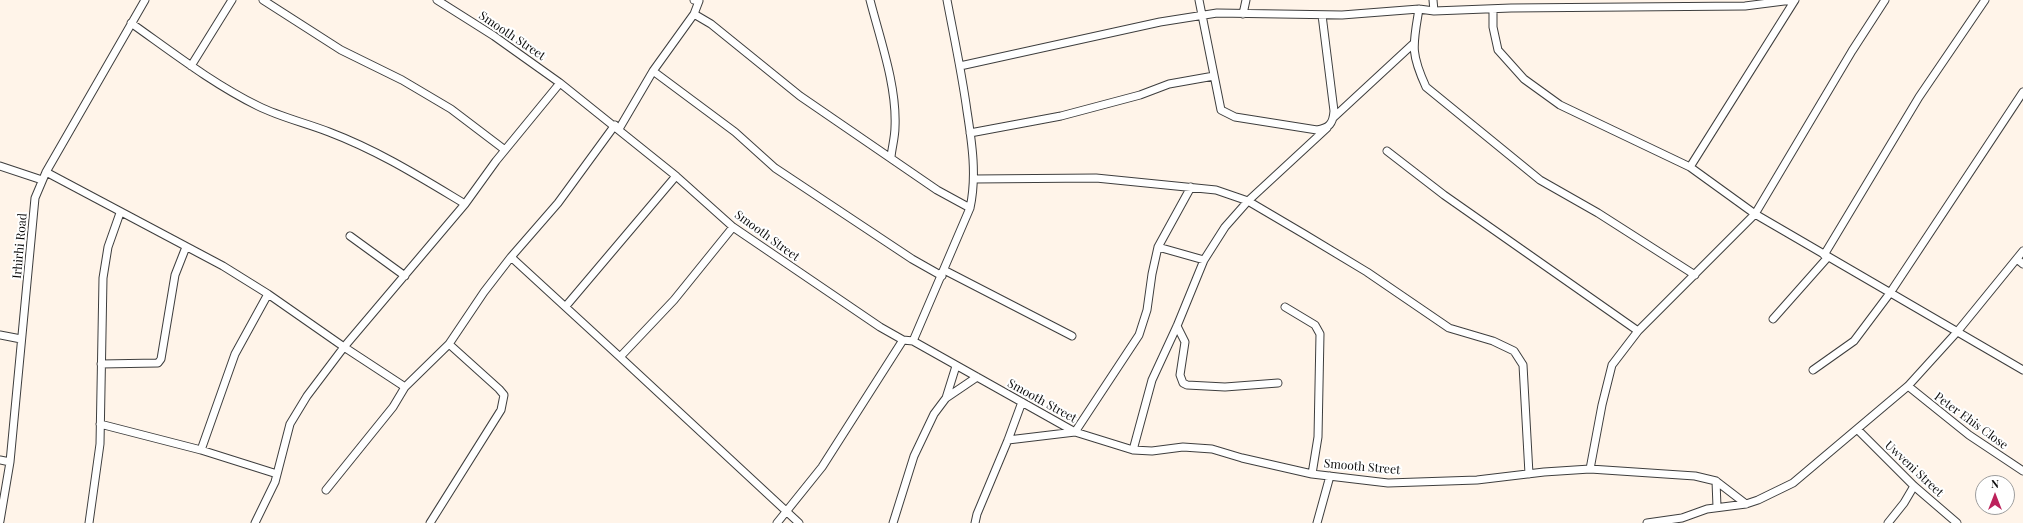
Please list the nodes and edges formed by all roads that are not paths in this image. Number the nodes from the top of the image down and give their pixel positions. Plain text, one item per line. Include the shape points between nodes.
1 (145, 0) edge
2 (232, 0) edge
3 (263, 0) edge
4 (437, 0) edge
5 (697, 0) edge
6 (870, 0) edge
7 (947, 0) edge
8 (1199, 0) edge
9 (1246, 0) edge
10 (1433, 0) edge
11 (1506, 0) edge
12 (1794, 0) edge
13 (1885, 0) edge
14 (1985, 0) edge
15 (1652, 4) edge
16 (1419, 8) junction
17 (1493, 8) junction
18 (1506, 8) junction
19 (1434, 11) junction
20 (694, 14) junction
21 (1243, 14) junction
22 (1202, 15) junction
23 (1322, 15) junction
24 (131, 24) junction
25 (1413, 44) junction
26 (191, 66) junction
27 (960, 66) junction
28 (653, 72) junction
29 (1214, 76) junction
30 (560, 83) junction
31 (2023, 92) edge
32 (1334, 118) junction
33 (617, 127) junction
34 (1327, 128) junction
35 (970, 133) junction
36 (505, 150) junction
37 (1387, 151) dead end
38 (891, 157) junction
39 (0, 166) edge
40 (1690, 166) junction
41 (46, 172) junction
42 (676, 176) junction
43 (974, 179) junction
44 (42, 180) junction
45 (1191, 187) junction
46 (1248, 201) junction
47 (465, 204) junction
48 (970, 208) junction
49 (120, 213) junction
50 (1755, 214) junction
51 (733, 227) junction
52 (350, 236) dead end
53 (186, 247) junction
54 (1158, 247) junction
55 (2023, 251) edge
56 (1826, 256) junction
57 (511, 257) junction
58 (2017, 259) junction
59 (1204, 260) junction
60 (2023, 264) edge
61 (943, 273) junction
62 (1695, 275) junction
63 (406, 276) junction
64 (1890, 293) junction
65 (268, 294) junction
66 (566, 306) junction
67 (1285, 307) dead end
68 (1773, 319) dead end
69 (1177, 326) junction
70 (1638, 331) junction
71 (1957, 332) junction
72 (0, 335) edge
73 (1072, 336) dead end
74 (21, 339) junction
75 (903, 340) junction
76 (913, 341) junction
77 (449, 344) junction
78 (344, 347) junction
79 (620, 357) junction
80 (101, 364) junction
81 (956, 366) junction
82 (1813, 370) dead end
83 (2023, 370) edge
84 (977, 377) junction
85 (1278, 383) dead end
86 (1908, 386) junction
87 (405, 387) junction
88 (946, 398) junction
89 (1022, 402) junction
90 (100, 424) junction
91 (1857, 429) junction
92 (1075, 432) junction
93 (1008, 440) junction
94 (201, 450) junction
95 (1133, 450) junction
96 (0, 460) edge
97 (10, 462) junction
98 (1590, 469) junction
99 (2023, 471) edge
100 (277, 474) junction
101 (1312, 474) junction
102 (1529, 474) junction
103 (1330, 476) junction
104 (1716, 481) junction
105 (1914, 486) junction
106 (326, 490) dead end
107 (1746, 504) junction
108 (1717, 507) junction
109 (786, 512) junction
110 (1682, 520) edge
111 (0, 521) edge
112 (90, 523) edge
113 (255, 523) edge
114 (430, 523) edge
115 (777, 523) edge
116 (799, 523) edge
117 (893, 523) edge
118 (975, 523) edge
119 (1318, 523) edge
120 (1647, 523) edge
121 (1888, 523) edge
122 (1958, 523) edge

1 - 24 street, Irhirhi Road
2 - 26 street
3 - 36 street via 341,50 402,80 451,109
4 - 30 street, Smooth Street via 494,36
5 - 20 street
6 - 38 street via 888,65 895,126
7 - 27 street
8 - 22 street
9 - 21 street
10 - 19 street
11 - 18 street
12 - 15 street via 1745,6
12 - 40 street
13 - 50 street
14 - 56 street via 1919,97
15 - 18 street
16 - 19 street
16 - 23 street
16 - 25 street
17 - 18 street
17 - 19 street
17 - 40 street via 1493,27 1498,50 1524,79 1560,105
20 - 28 street
20 - 38 street via 711,24 800,96
21 - 22 street
21 - 23 street
22 - 27 street
22 - 29 street
23 - 32 street
24 - 26 street
24 - 41 street, Irhirhi Road
25 - 32 street
25 - 62 street via 1416,65 1426,87 1490,140 1540,180 1598,213
26 - 47 street via 260,107 330,132 391,159
27 - 35 street
28 - 33 street
28 - 61 street via 735,132 775,168 912,259
29 - 34 street via 1221,110 1234,117 1317,130
29 - 35 street via 1169,84 1140,95 1061,116
30 - 33 street, Smooth Street
30 - 36 street
31 - 64 street
32 - 34 street
33 - 42 street, Smooth Street
33 - 57 street via 558,203
34 - 46 street
35 - 43 street
36 - 47 street
37 - 70 street via 1444,195
38 - 48 street via 937,190
39 - 44 street
40 - 50 street
41 - 44 street, Irhirhi Road
41 - 49 street
42 - 51 street, Smooth Street
42 - 66 street
43 - 45 street via 1096,178
43 - 48 street
44 - 74 street, Irhirhi Road via 35,198
45 - 46 street via 1216,190
45 - 54 street
46 - 59 street via 1225,227
46 - 102 street via 1367,272 1450,328 1493,341 1514,351 1523,365
47 - 63 street
48 - 61 street
49 - 53 street
49 - 80 street via 108,247 103,278
50 - 56 street
50 - 62 street
51 - 75 street, Smooth Street
51 - 79 street via 674,300
52 - 63 street
53 - 65 street
53 - 80 street via 175,275 161,359 158,363
54 - 59 street
54 - 92 street via 1147,310 1139,335
55 - 58 street
56 - 64 street
56 - 68 street
57 - 66 street
57 - 77 street
58 - 60 street
58 - 71 street
59 - 69 street
61 - 73 street
61 - 76 street
62 - 70 street
63 - 78 street
64 - 71 street
64 - 82 street via 1854,341
65 - 78 street
65 - 94 street via 235,354
66 - 79 street
67 - 101 street via 1315,324 1320,334 1318,437
69 - 85 street via 1185,342 1180,375 1183,383 1225,387
69 - 95 street via 1152,380
70 - 98 street via 1612,365
71 - 83 street
71 - 86 street
72 - 74 street
74 - 97 street, Irhirhi Road
75 - 76 street, Smooth Street
75 - 109 street via 822,467
76 - 81 street, Smooth Street
77 - 87 street
77 - 114 street via 499,389 504,395 504,402
78 - 87 street
78 - 100 street via 307,396 290,424
79 - 109 street
80 - 90 street
81 - 84 street, Smooth Street
81 - 88 street
84 - 88 street
84 - 89 street, Smooth Street
86 - 91 street
86 - 99 street, Peter Ehis Close via 1969,435
87 - 106 street via 393,407
88 - 117 street via 934,414 914,456
89 - 92 street, Smooth Street
89 - 93 street
90 - 94 street
90 - 112 street via 100,444
91 - 105 street, Uwveni Street
91 - 107 street via 1793,483
92 - 93 street
92 - 95 street, Smooth Street
93 - 118 street
94 - 100 street
95 - 101 street, Smooth Street via 1152,451 1183,447 1212,449
96 - 97 street
97 - 111 street, Irhirhi Road
98 - 102 street, Smooth Street
98 - 104 street, Smooth Street via 1695,476
100 - 113 street
101 - 103 street, Smooth Street
102 - 103 street, Smooth Street via 1477,480 1388,483
103 - 119 street
104 - 107 street, Smooth Street
104 - 108 street
105 - 121 street
105 - 122 street, Uwveni Street
107 - 108 street
108 - 110 street
109 - 115 street
109 - 116 street
110 - 120 street

